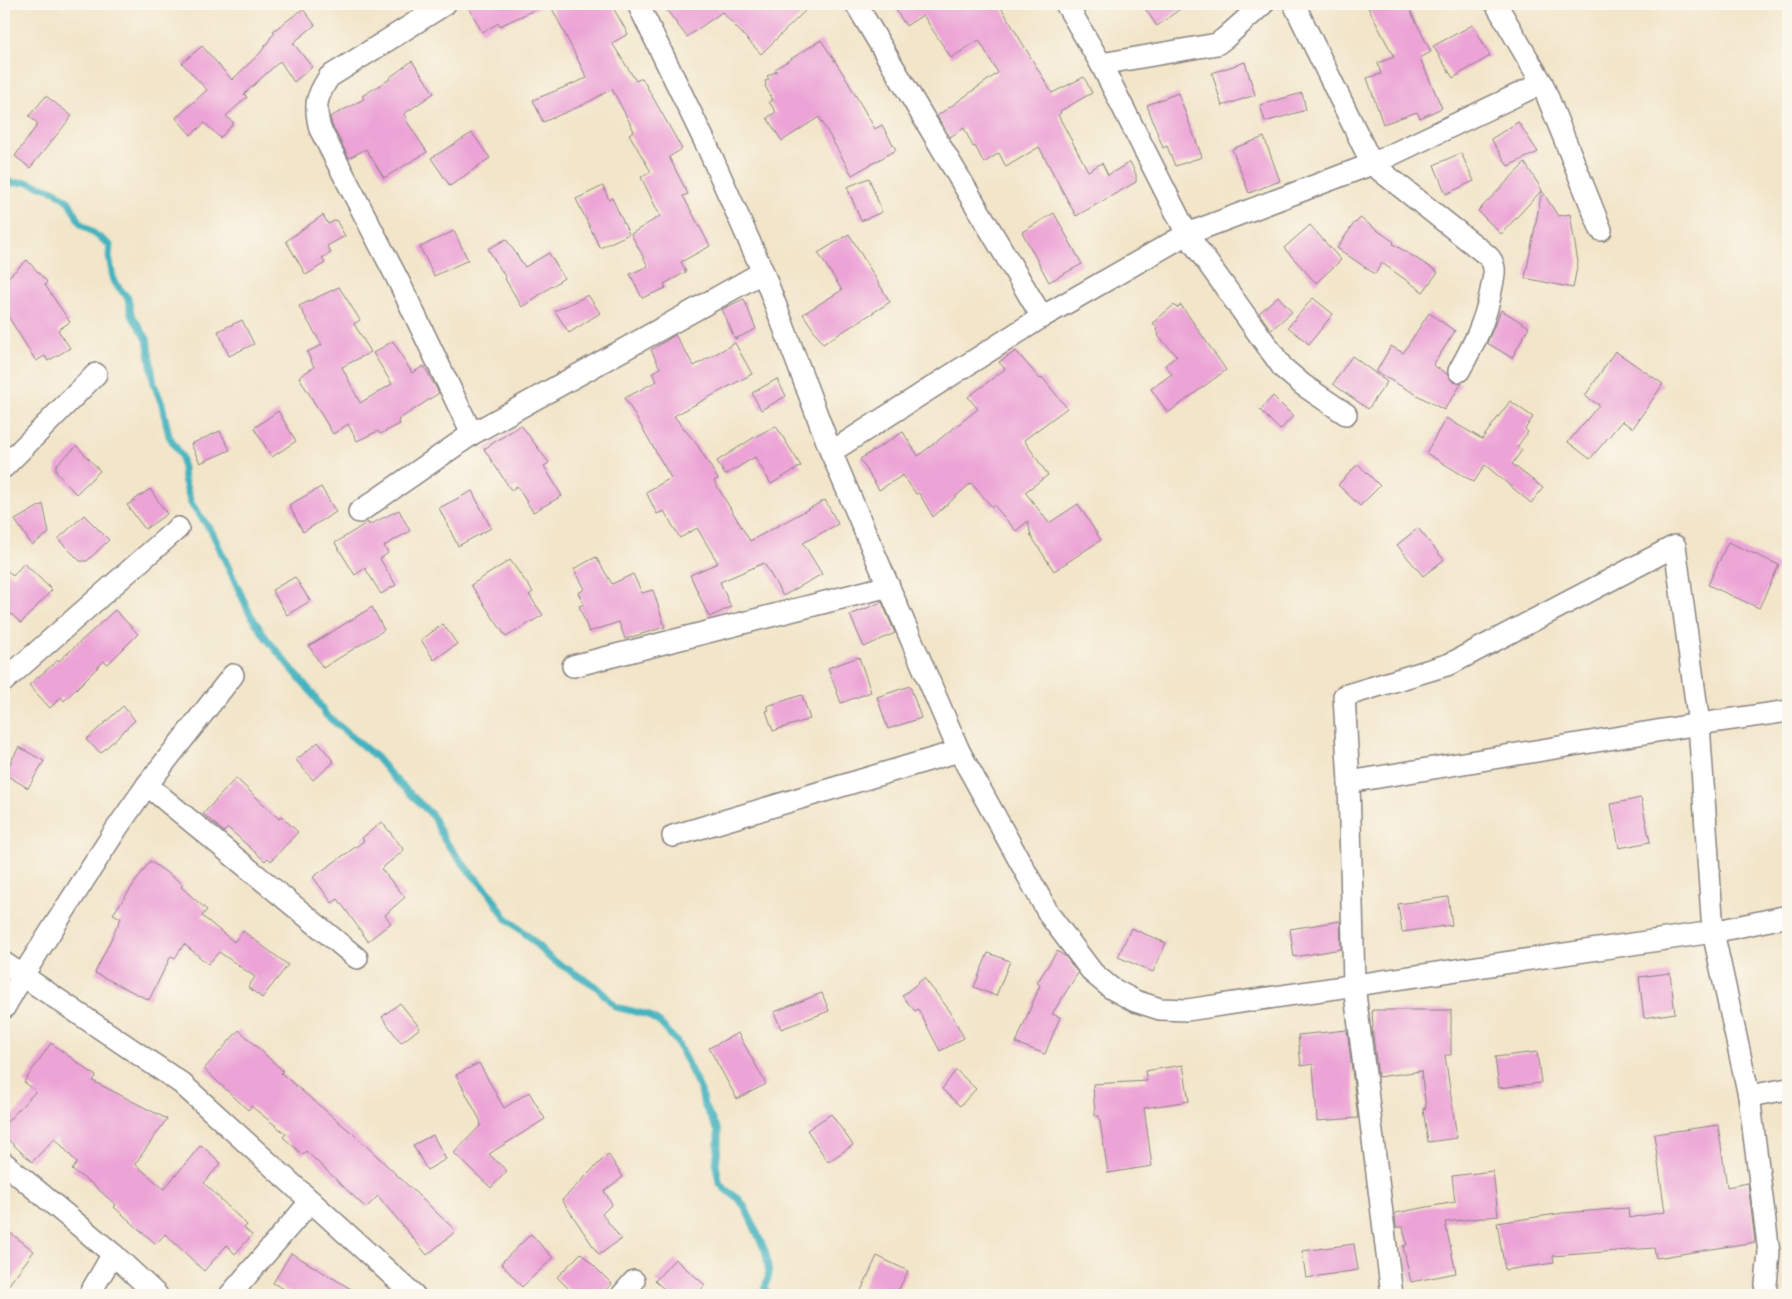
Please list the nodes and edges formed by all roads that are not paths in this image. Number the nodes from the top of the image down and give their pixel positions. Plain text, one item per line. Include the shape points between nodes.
1 (445, 4) edge
2 (638, 4) edge
3 (856, 4) edge
4 (1066, 4) edge
5 (1263, 4) edge
6 (1294, 4) edge
7 (1496, 4) edge
8 (1101, 64) junction
9 (1542, 83) junction
10 (1372, 164) junction
11 (1601, 230) dead end
12 (1187, 234) junction
13 (763, 272) junction
14 (1042, 317) junction
15 (1459, 371) dead end
16 (96, 374) dead end
17 (1346, 414) dead end
18 (472, 434) junction
19 (831, 452) junction
20 (4, 467) edge
21 (359, 512) dead end
22 (178, 528) dead end
23 (889, 586) junction
24 (572, 666) dead end
25 (233, 675) dead end
26 (4, 681) edge
27 (1788, 712) edge
28 (1699, 724) junction
29 (959, 751) junction
30 (1349, 782) junction
31 (147, 785) junction
32 (673, 836) dead end
33 (1788, 916) edge
34 (1713, 932) junction
35 (357, 958) dead end
36 (4, 963) edge
37 (23, 975) junction
38 (1354, 985) junction
39 (4, 1008) edge
40 (1788, 1089) edge
41 (1749, 1096) junction
42 (4, 1164) edge
43 (311, 1201) junction
44 (113, 1254) junction
45 (89, 1295) edge
46 (157, 1295) edge
47 (230, 1295) edge
48 (414, 1295) edge
49 (1392, 1295) edge
50 (1765, 1295) edge

1 - 18 street via 329,77 318,93 316,114 320,129 400,282
2 - 13 street via 707,146
3 - 14 street
4 - 8 street
5 - 8 street via 1216,44
6 - 10 street
7 - 9 street
8 - 12 street
9 - 10 street
9 - 11 street
10 - 12 street
10 - 15 street via 1484,252 1494,266 1487,311
12 - 14 street
12 - 17 street via 1283,368
13 - 18 street
13 - 19 street
14 - 19 street
16 - 20 street
18 - 21 street
19 - 23 street
22 - 26 street
23 - 24 street
23 - 29 street
25 - 31 street
27 - 28 street
28 - 30 street
28 - 30 street via 1675,546 1450,664 1344,696
28 - 34 street
29 - 32 street
29 - 38 street via 1050,916 1093,974 1111,988 1160,1009 1187,1010
30 - 38 street
31 - 35 street
31 - 37 street
33 - 34 street
34 - 38 street
34 - 41 street
36 - 37 street
37 - 39 street
37 - 43 street via 180,1083
38 - 49 street
40 - 41 street
41 - 50 street via 1769,1253
42 - 44 street
43 - 47 street
43 - 48 street
44 - 45 street
44 - 46 street

